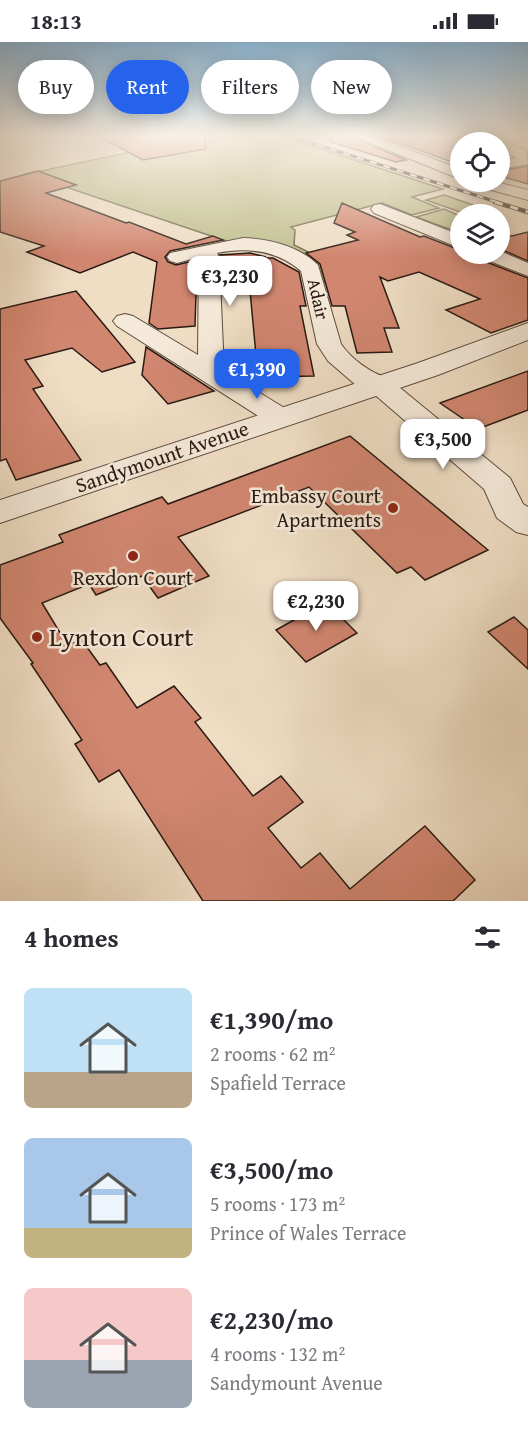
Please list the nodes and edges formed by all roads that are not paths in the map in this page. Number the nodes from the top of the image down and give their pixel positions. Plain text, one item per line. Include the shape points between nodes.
1 (510, 190) edge
2 (528, 195) edge
3 (380, 209) dead end
4 (450, 238) edge
5 (205, 250) junction
6 (177, 257) dead end
7 (510, 263) edge
8 (528, 270) edge
9 (125, 321) dead end
10 (528, 331) edge
11 (211, 375) junction
12 (376, 385) junction
13 (281, 418) junction
14 (0, 512) edge
15 (528, 525) edge

1 - 2 street
3 - 4 street
5 - 6 street, Adair
5 - 11 street
5 - 12 street, Adair via 263,243 306,264 311,269 329,344 337,356
7 - 8 street
9 - 11 street
10 - 12 street, Sandymount Avenue
11 - 13 street
12 - 13 street, Sandymount Avenue
12 - 15 street, Adair via 499,485 509,510
13 - 14 street, Sandymount Avenue

